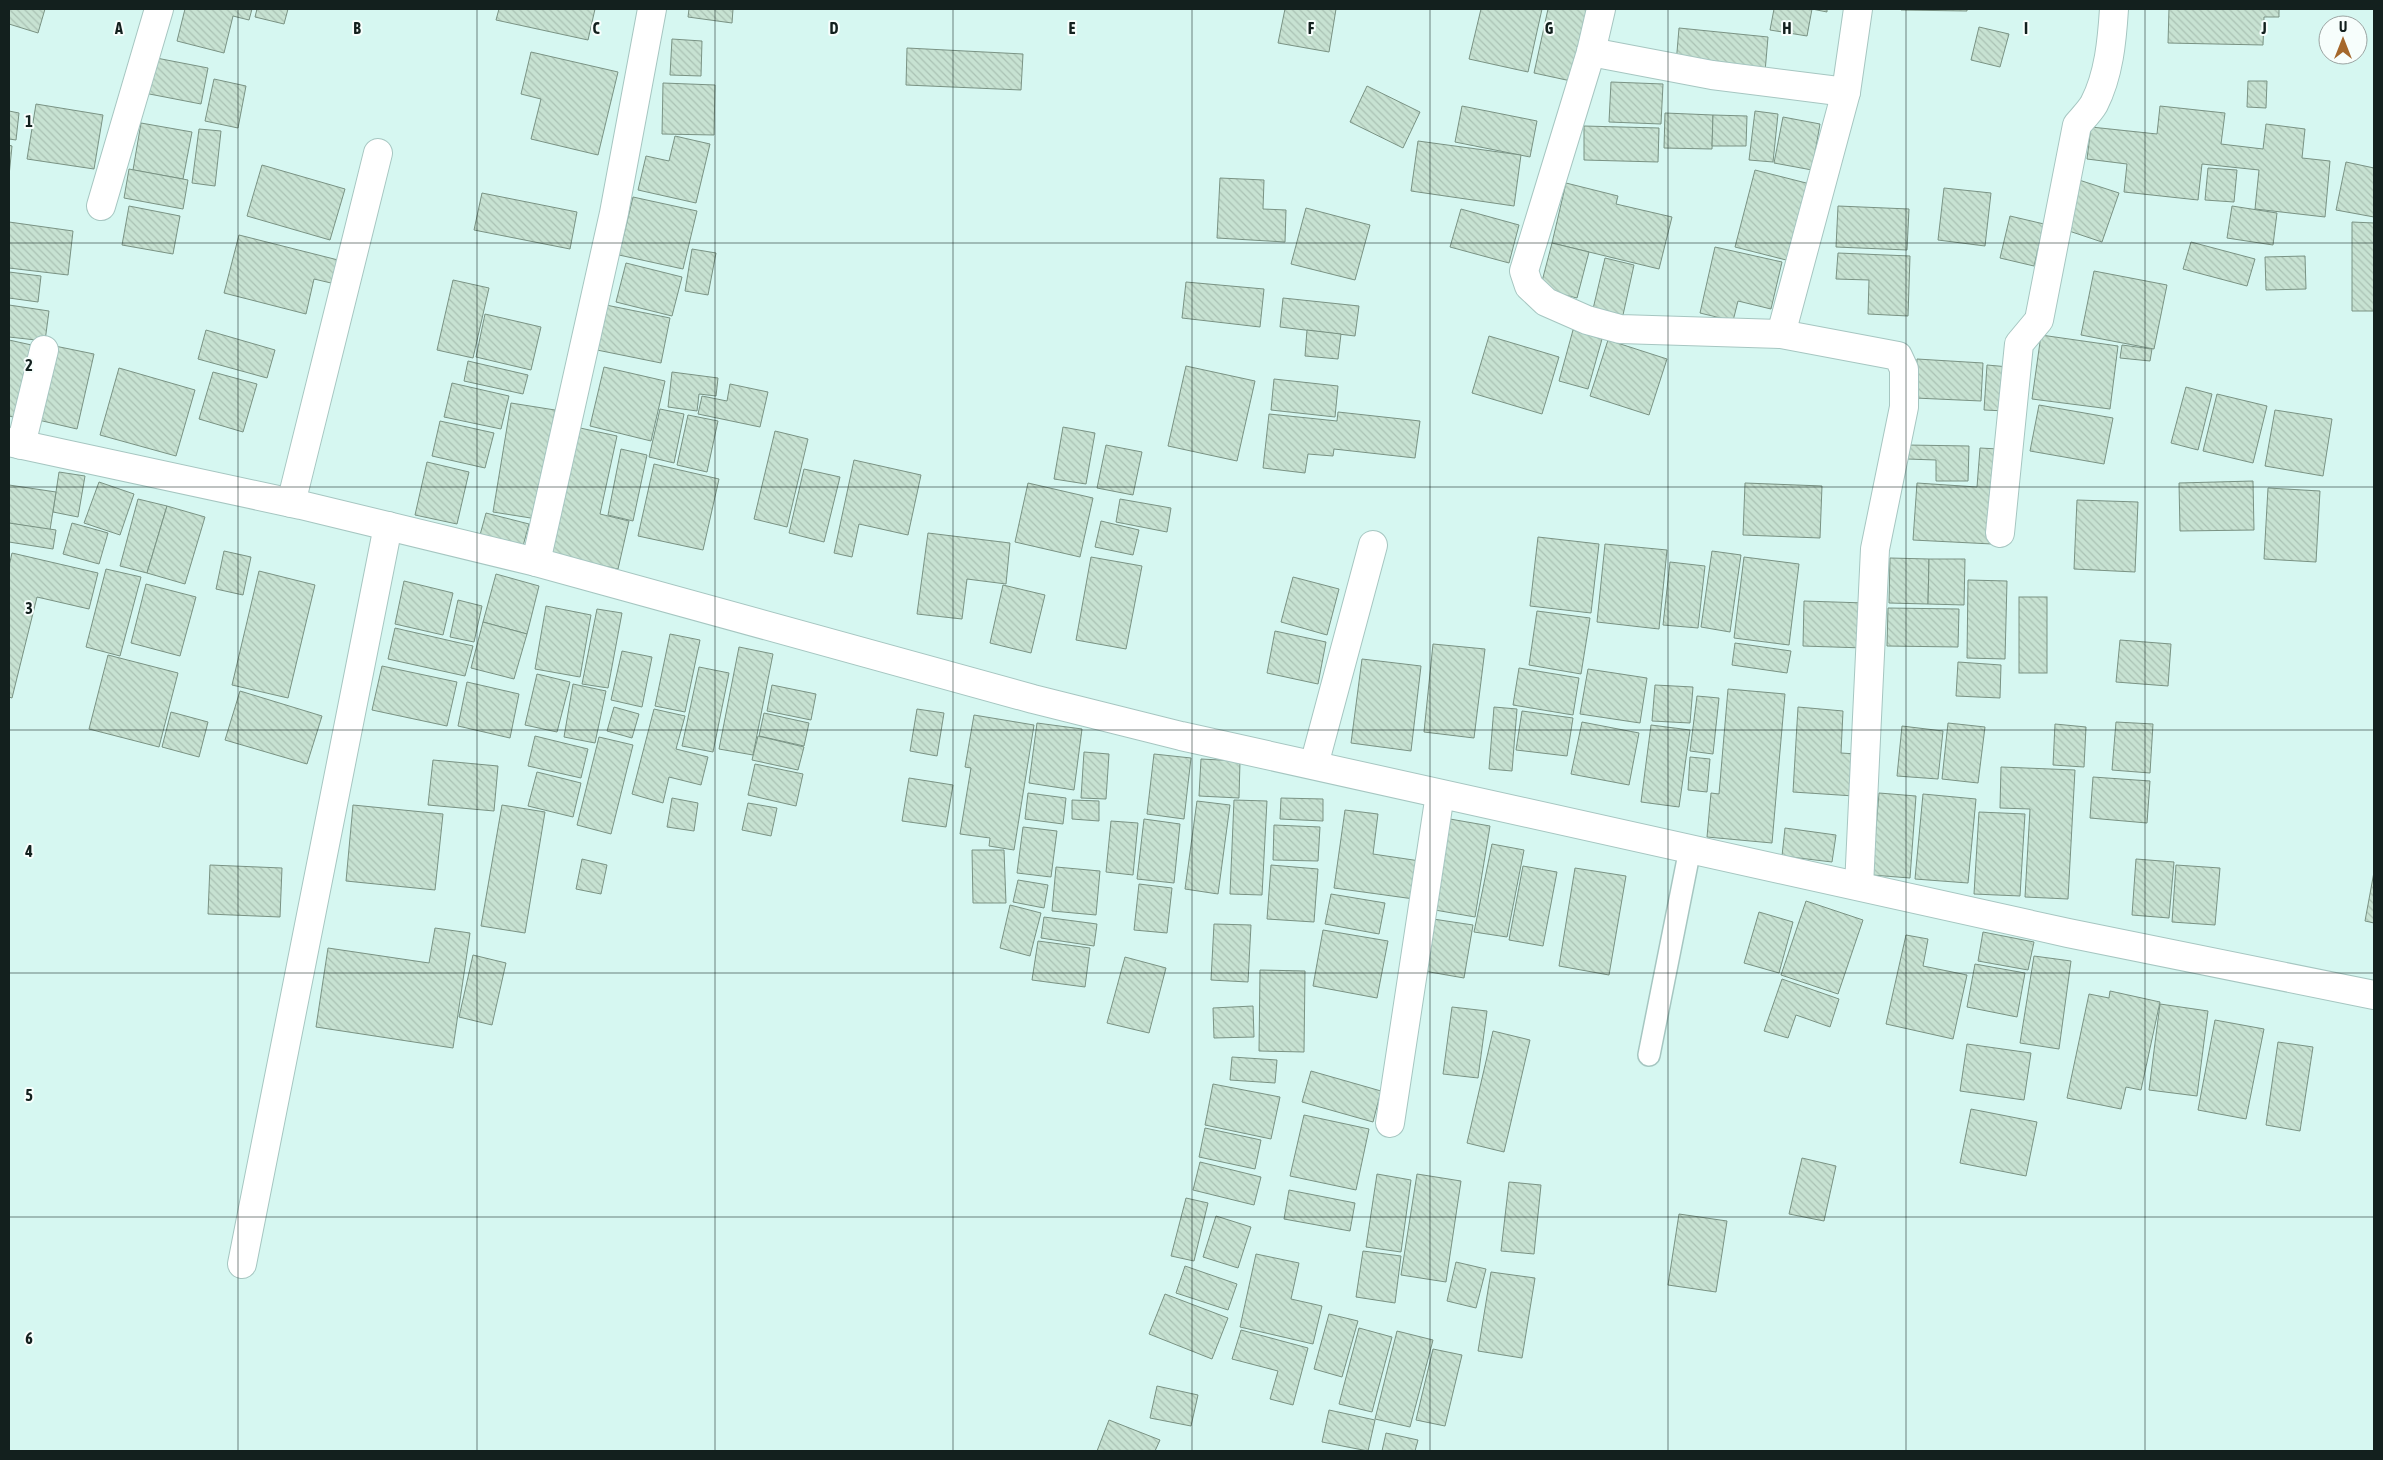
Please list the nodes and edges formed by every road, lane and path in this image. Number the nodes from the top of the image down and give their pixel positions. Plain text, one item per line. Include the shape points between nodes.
1 (159, 9) edge
2 (652, 9) edge
3 (1601, 9) edge
4 (1858, 9) edge
5 (2114, 9) edge
6 (1591, 52) junction
7 (1846, 92) junction
8 (378, 153) dead end
9 (101, 206) dead end
10 (1781, 334) junction
11 (44, 350) dead end
12 (15, 443) edge
13 (291, 503) junction
14 (388, 526) junction
15 (2000, 533) dead end
16 (1373, 545) dead end
17 (536, 562) junction
18 (1314, 765) junction
19 (1440, 794) junction
20 (1690, 849) junction
21 (1859, 886) junction
22 (2374, 995) edge
23 (1649, 1054) dead end
24 (1390, 1124) dead end
25 (242, 1264) dead end

1 - 9 street
2 - 17 street via 614,213
3 - 6 street
4 - 7 street
5 - 15 street via 2112,41 2103,79 2094,104 2077,125 2039,320 2019,344
6 - 7 street via 1712,75
6 - 10 street via 1524,271 1529,286 1546,302 1587,320 1620,329
7 - 10 street
8 - 13 street
10 - 21 street via 1898,356 1904,368 1904,406 1876,549
11 - 12 street
12 - 13 street
13 - 14 street
14 - 17 street
14 - 25 street
16 - 18 street
17 - 18 street via 1033,699
18 - 19 street
19 - 20 street
19 - 24 street
20 - 21 street
20 - 23 lane
21 - 22 street via 2068,934

